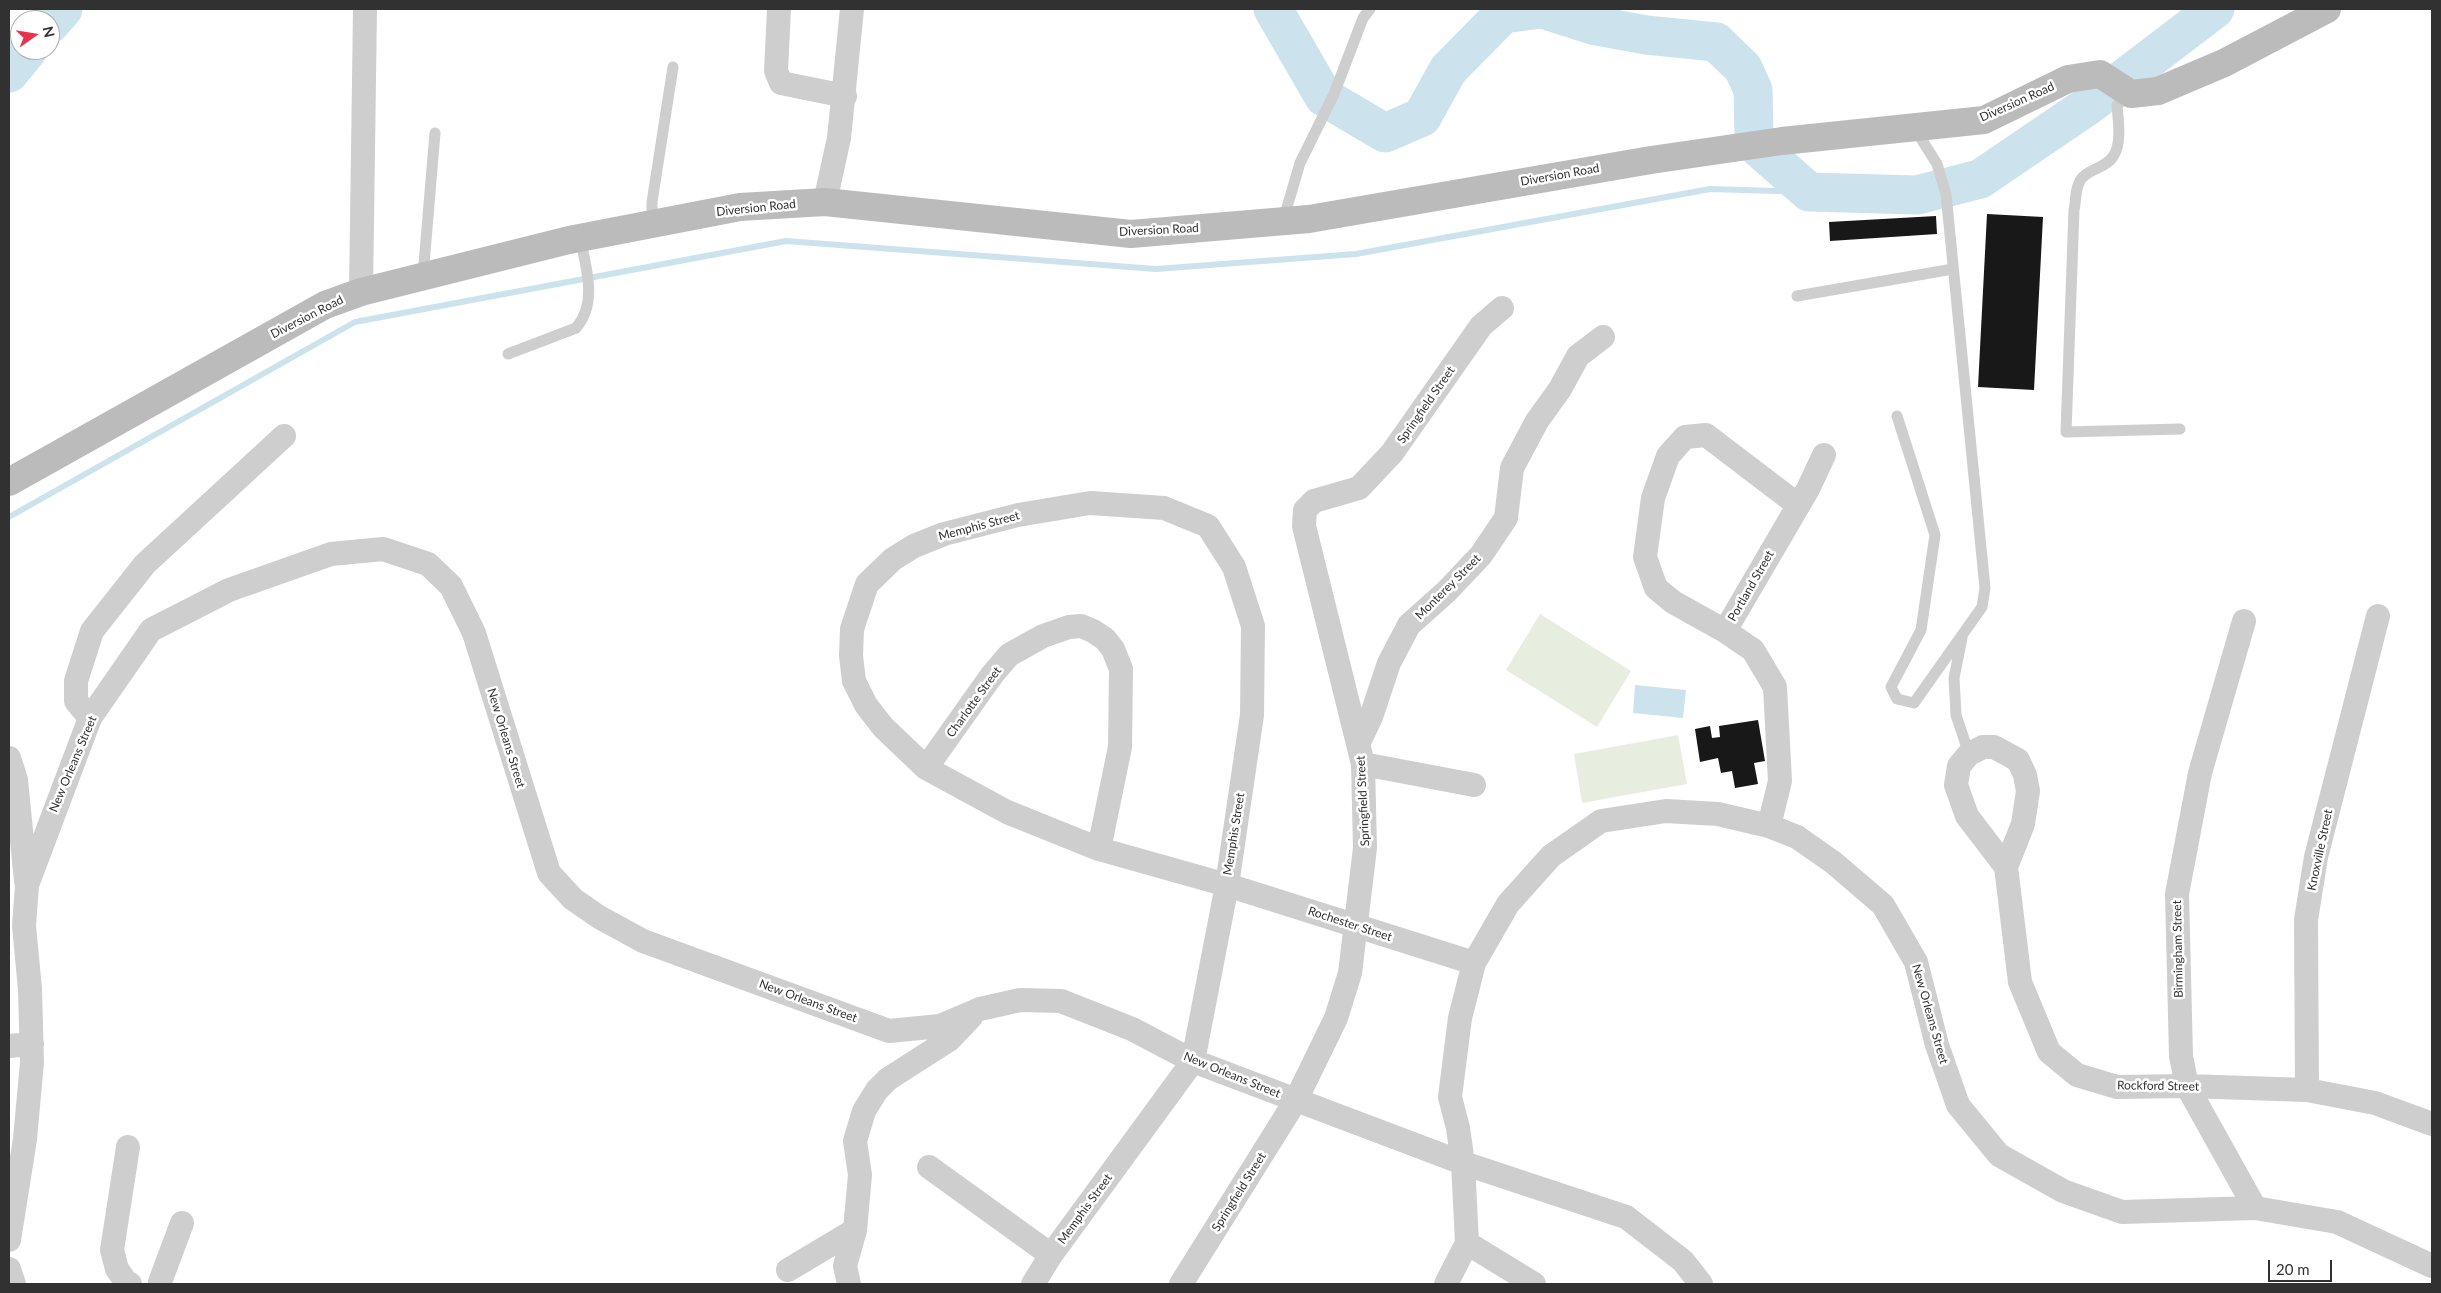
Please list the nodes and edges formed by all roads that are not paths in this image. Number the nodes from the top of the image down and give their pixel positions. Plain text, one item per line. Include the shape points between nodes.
1 (365, 9) edge
2 (779, 9) edge
3 (852, 9) edge
4 (1370, 9) edge
5 (2327, 9) edge
6 (672, 66) dead end
7 (2127, 91) junction
8 (845, 96) junction
9 (1915, 129) junction
10 (435, 132) dead end
11 (825, 202) junction
12 (1283, 221) junction
13 (652, 224) junction
14 (582, 249) junction
15 (1953, 269) junction
16 (423, 276) junction
17 (361, 292) junction
18 (1797, 296) dead end
19 (1502, 308) dead end
20 (1603, 337) dead end
21 (508, 354) dead end
22 (1897, 416) dead end
23 (2180, 428) dead end
24 (284, 436) dead end
25 (1824, 455) dead end
26 (9, 482) edge
27 (1798, 505) junction
28 (2378, 616) dead end
29 (2244, 621) dead end
30 (1724, 631) junction
31 (1963, 635) junction
32 (90, 718) junction
33 (1361, 753) junction
34 (1969, 754) junction
35 (9, 758) edge
36 (926, 768) junction
37 (1474, 785) dead end
38 (1769, 826) junction
39 (1100, 849) junction
40 (2006, 867) junction
41 (27, 885) junction
42 (1227, 885) junction
43 (16, 927) edge
44 (1357, 927) junction
45 (1474, 963) junction
46 (980, 1009) junction
47 (20, 1045) edge
48 (1193, 1061) junction
49 (2187, 1086) junction
50 (2307, 1090) junction
51 (1296, 1100) junction
52 (2432, 1124) edge
53 (128, 1148) dead end
54 (1463, 1163) junction
55 (929, 1167) dead end
56 (2255, 1208) junction
57 (182, 1223) dead end
58 (855, 1230) junction
59 (9, 1240) edge
60 (1467, 1243) junction
61 (1051, 1255) junction
62 (2432, 1266) edge
63 (9, 1269) edge
64 (788, 1270) dead end
65 (163, 1283) edge
66 (14, 1284) edge
67 (130, 1284) edge
68 (848, 1284) edge
69 (1033, 1284) edge
70 (1181, 1284) edge
71 (1446, 1284) edge
72 (1534, 1284) edge
73 (1702, 1284) edge

1 - 17 street
2 - 8 street via 776,72 781,83
3 - 8 street
4 - 12 lane via 1363,18 1328,108 1300,163
5 - 7 street via 2224,63 2158,91
6 - 13 lane via 652,202
7 - 9 street, Diversion Road via 2100,74 2068,80 1984,120
7 - 23 lane via 2117,105 2115,155 2079,182 2074,210 2066,432
8 - 11 street via 840,138
9 - 12 street, Diversion Road via 1782,141 1670,157
9 - 15 lane via 1937,164 1946,194
10 - 16 lane
11 - 12 street, Diversion Road via 1131,234
11 - 13 street, Diversion Road via 740,207
13 - 14 street, Diversion Road
14 - 16 street, Diversion Road
14 - 21 lane via 589,284 588,309 584,319 576,328
15 - 18 lane
15 - 31 lane via 1985,588 1982,607
16 - 17 street, Diversion Road
17 - 26 street, Diversion Road via 325,306
19 - 33 street, Springfield Street via 1481,326 1392,453 1358,488 1314,501 1304,510 1304,526
20 - 33 street, Monterey Street via 1578,356 1537,421 1512,468 1506,518 1481,555 1410,625 1389,663
22 - 31 lane via 1935,535 1921,630 1891,686 1897,699 1914,703
24 - 32 street via 145,564 92,631 76,681 76,701
25 - 27 street, Portland Street
27 - 30 street, Portland Street
27 - 30 street via 1706,435 1685,437 1668,456 1653,498 1645,557 1656,588
28 - 50 street, Knoxville Street via 2316,857 2306,920
29 - 49 street, Birmingham Street via 2200,773 2177,894 2181,1056
30 - 38 street, Portland Street via 1753,650 1775,687 1780,781
31 - 34 lane via 1954,678 1956,715
32 - 41 street, New Orleans Street
32 - 46 street, New Orleans Street via 151,630 229,590 331,554 383,549 428,564 451,586 474,633 548,873 573,899 643,941 889,1031 940,1026
33 - 37 street
33 - 44 street, Springfield Street via 1365,848
34 - 40 street via 1959,766 1956,785 1967,816
34 - 40 street, Rockford Street via 1994,746 2018,760 2025,775 2028,791 2023,824
35 - 41 street via 16,780
36 - 39 street, Memphis Street via 1007,812
36 - 39 street, Charlotte Street via 1009,655 1043,636 1069,627 1081,626 1093,631 1114,649 1121,669 1120,747
36 - 42 street, Memphis Street via 883,727 866,705 854,681 852,629 867,584 893,559 914,546 953,532 1090,503 1164,508 1208,526 1234,567 1253,626 1252,715
38 - 45 street, New Orleans Street via 1718,814 1666,811 1601,821 1551,856 1508,904
38 - 56 street, New Orleans Street via 1797,837 1834,863 1883,905 1916,962 1937,1045 1958,1105 1999,1155 2063,1191 2122,1212
39 - 42 street, Memphis Street
40 - 49 street, Rockford Street via 2020,982 2050,1052 2077,1075 2117,1087
41 - 43 street, New Orleans Street
42 - 44 street, Rochester Street
42 - 48 street, Memphis Street
43 - 47 street, New Orleans Street via 30,989
44 - 45 street, Rochester Street
44 - 51 street, Springfield Street via 1350,973 1336,1018
45 - 54 street, New Orleans Street via 1460,1018 1450,1097
46 - 48 street, New Orleans Street via 1020,1000 1061,1000 1132,1029
46 - 58 street via 949,1040 888,1079 864,1111 855,1141 860,1175
47 - 59 street, New Orleans Street via 32,1062 25,1139
48 - 51 street, New Orleans Street
48 - 61 street, Memphis Street
49 - 50 street, Rockford Street
49 - 56 street, Birmingham Street
50 - 52 street, Rockford Street via 2376,1103
51 - 54 street, New Orleans Street
51 - 70 street, Springfield Street
53 - 67 street via 112,1250 117,1269
54 - 60 street, New Orleans Street
54 - 73 street, New Orleans Street via 1626,1217 1684,1261
55 - 61 street
56 - 62 street, New Orleans Street via 2337,1222
57 - 65 street
58 - 64 street
58 - 68 street via 845,1266
60 - 71 street, New Orleans Street
60 - 72 street
61 - 69 street, Memphis Street
63 - 66 street

